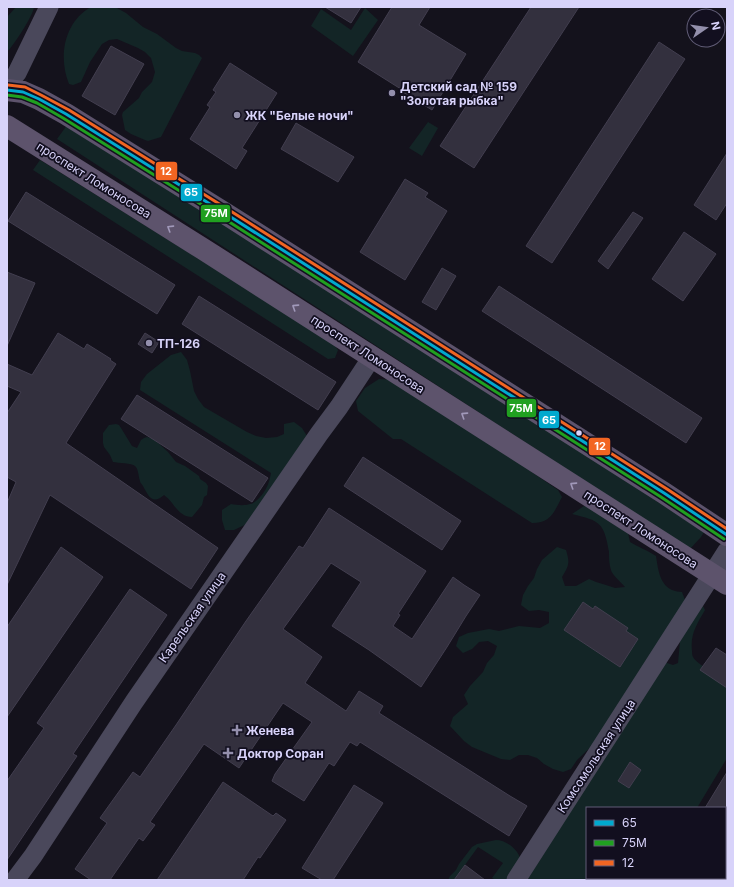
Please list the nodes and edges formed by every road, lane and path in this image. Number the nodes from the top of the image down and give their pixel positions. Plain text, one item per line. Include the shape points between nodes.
1 (49, 7) edge
2 (7, 85) edge
3 (7, 90) edge
4 (7, 127) edge
5 (372, 357) junction
6 (727, 535) edge
7 (727, 551) edge
8 (720, 579) edge
9 (15, 880) edge
10 (516, 880) edge

1 - 2 street via 17,72
3 - 6 main road via 23,92 39,99 73,119
5 -> 4 main road, проспект Ломоносова
8 -> 5 main road, проспект Ломоносова
5 - 9 street, Карельская улица via 134,702
7 - 8 street, Комсомольская улица
8 - 10 street, Комсомольская улица

